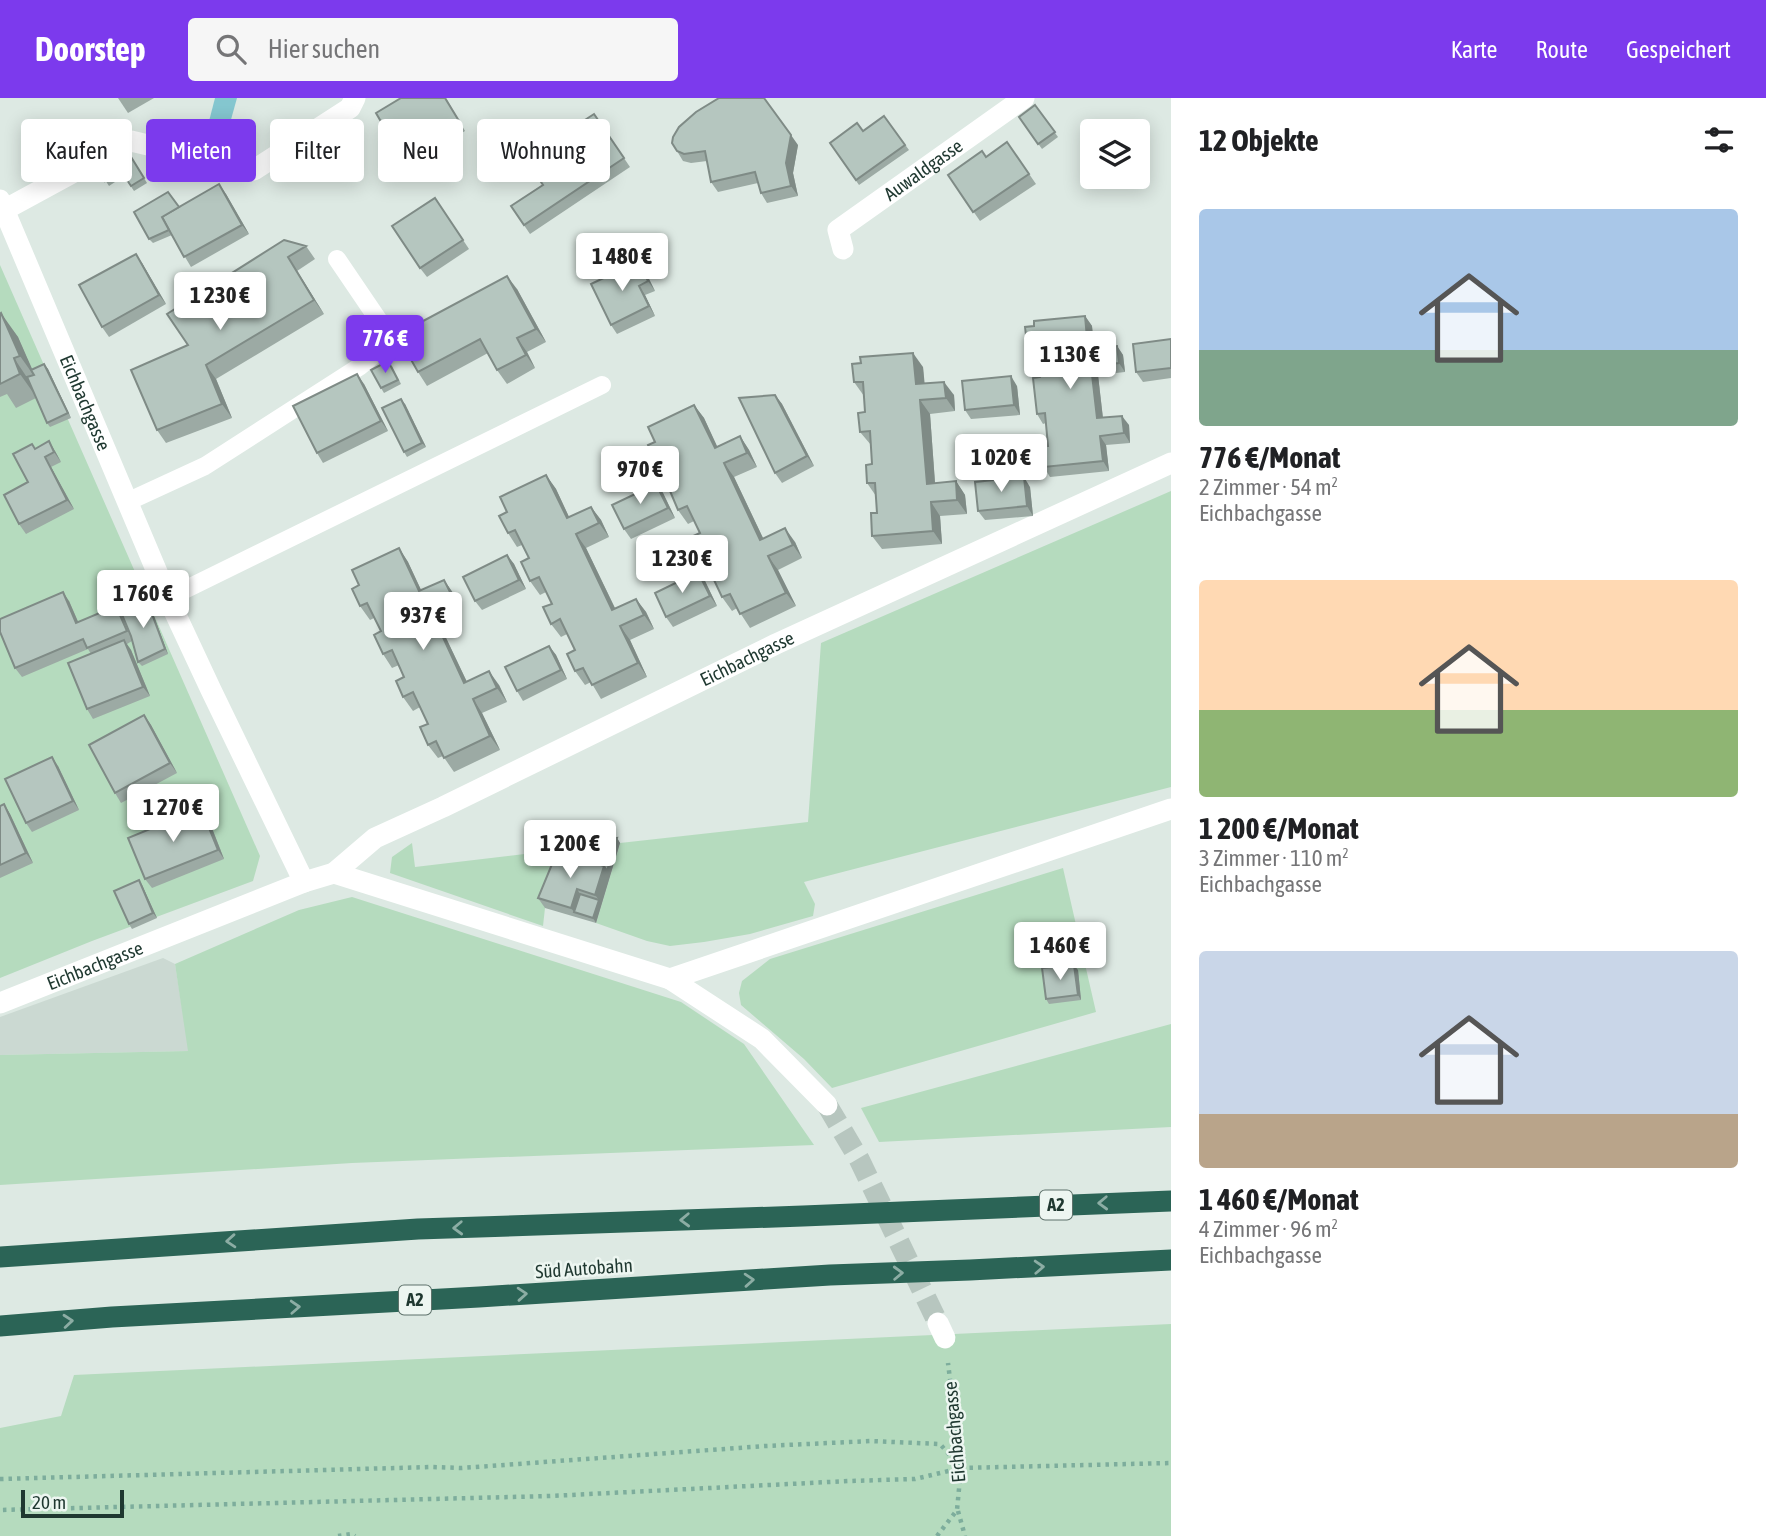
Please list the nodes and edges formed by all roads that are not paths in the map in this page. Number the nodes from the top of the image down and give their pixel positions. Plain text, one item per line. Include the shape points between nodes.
1 (355, 98) edge
2 (1024, 98) edge
3 (2, 205) edge
4 (843, 249) dead end
5 (337, 259) dead end
6 (602, 386) dead end
7 (1171, 463) edge
8 (127, 502) junction
9 (168, 598) junction
10 (1171, 809) edge
11 (334, 873) junction
12 (304, 882) junction
13 (670, 979) junction
14 (0, 1003) edge
15 (827, 1105) tunnel mouth
16 (1171, 1200) edge
17 (0, 1257) edge
18 (1171, 1260) edge
19 (0, 1326) edge

1 - 3 street, Eichbachgasse via 350,108 254,170 131,141
2 - 4 street, Auwaldgasse via 838,230
3 - 8 street, Eichbachgasse
5 - 8 lane via 392,340 359,367 205,466
6 - 9 lane
7 - 11 street, Eichbachgasse via 776,644 375,838
8 - 9 street, Eichbachgasse
9 - 12 street, Eichbachgasse
10 - 13 street
11 - 12 street, Eichbachgasse
11 - 13 street
12 - 14 street, Eichbachgasse
13 - 15 street via 762,1039
16 -> 17 highway, A2 via 418,1229
19 -> 18 highway, Süd Autobahn / A2 via 830,1275

